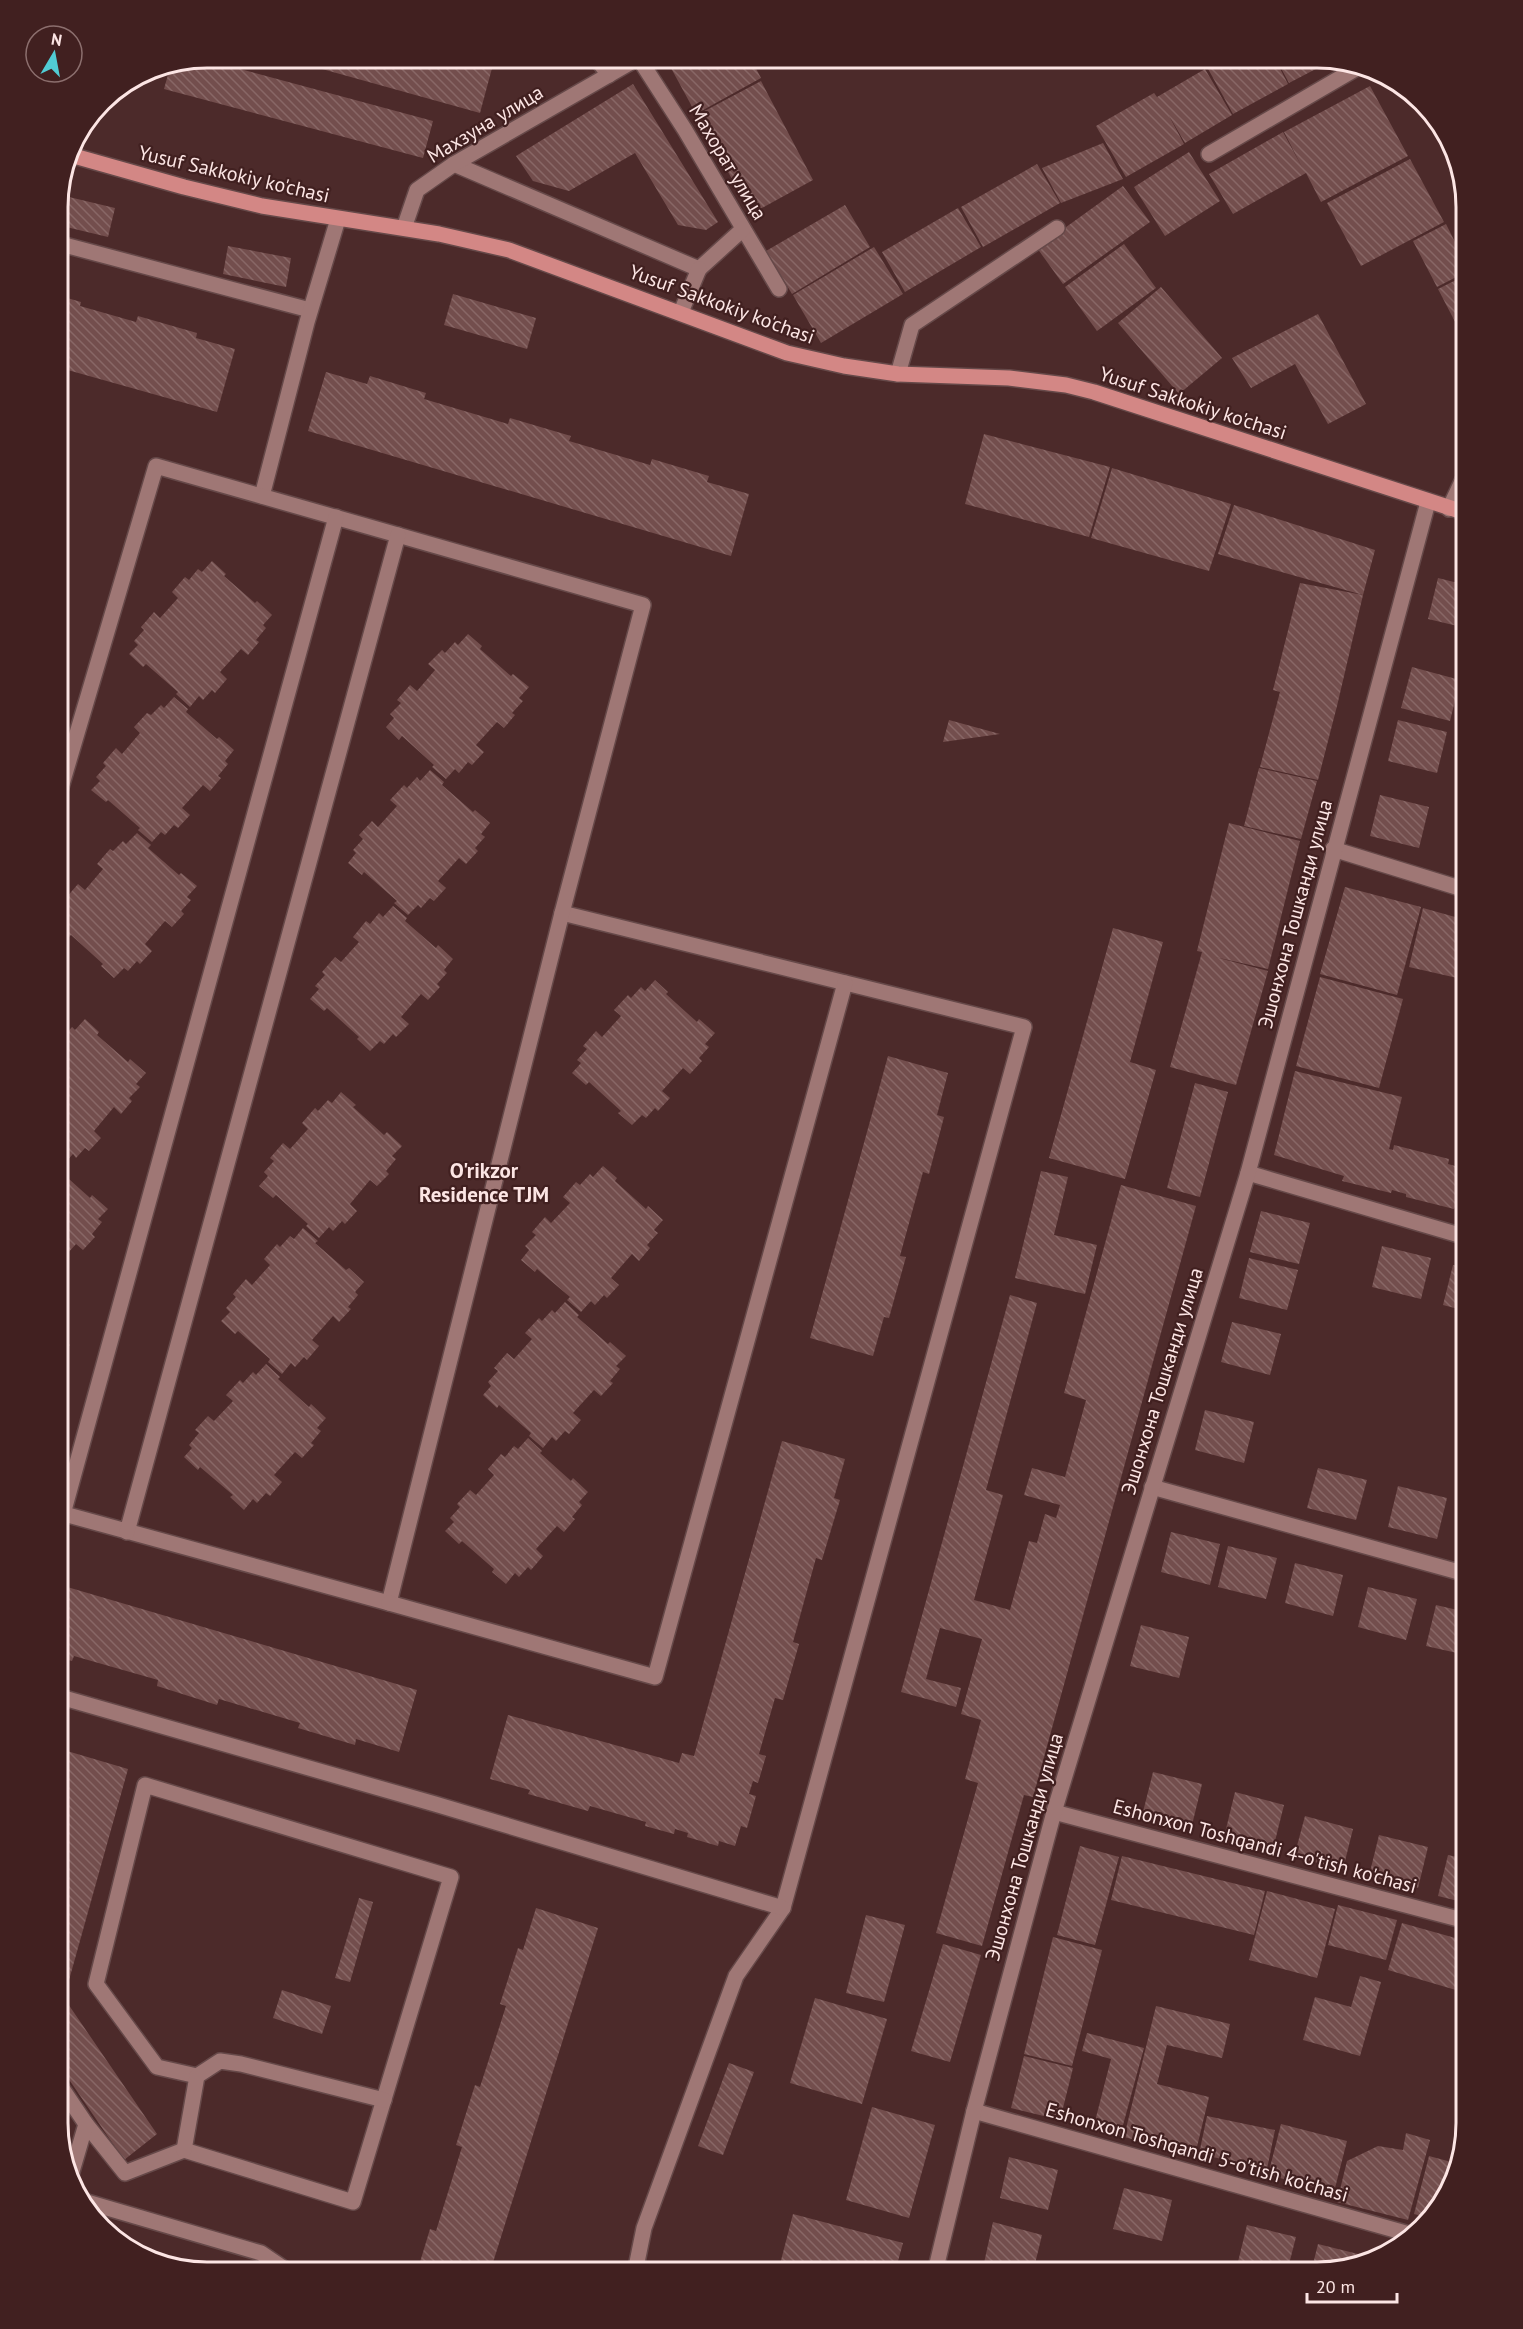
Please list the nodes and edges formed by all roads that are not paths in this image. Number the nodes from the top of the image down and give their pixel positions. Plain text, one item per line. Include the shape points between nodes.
1 (604, 68) edge
2 (621, 68) edge
3 (646, 68) edge
4 (1350, 72) edge
5 (609, 75) junction
6 (1209, 154) dead end
7 (77, 156) edge
8 (454, 165) junction
9 (338, 219) junction
10 (404, 228) junction
11 (1057, 228) dead end
12 (743, 229) junction
13 (68, 246) edge
14 (699, 269) junction
15 (779, 289) dead end
16 (310, 310) junction
17 (681, 312) junction
18 (897, 374) junction
19 (1456, 492) edge
20 (262, 496) junction
21 (1428, 502) junction
22 (1449, 509) junction
23 (1456, 511) edge
24 (336, 517) junction
25 (398, 535) junction
26 (68, 764) edge
27 (1333, 849) junction
28 (1456, 887) edge
29 (562, 913) junction
30 (845, 983) junction
31 (1248, 1173) junction
32 (1456, 1234) edge
33 (68, 1484) edge
34 (1152, 1487) junction
35 (68, 1515) edge
36 (127, 1532) junction
37 (1456, 1571) edge
38 (389, 1603) junction
39 (68, 1699) edge
40 (1054, 1812) junction
41 (783, 1908) junction
42 (1456, 1918) edge
43 (197, 2076) junction
44 (68, 2097) edge
45 (384, 2100) junction
46 (974, 2111) junction
47 (86, 2124) junction
48 (184, 2150) junction
49 (74, 2165) edge
50 (94, 2204) edge
51 (1402, 2232) edge
52 (273, 2261) edge
53 (636, 2261) edge
54 (938, 2262) edge

1 - 5 street
2 - 5 street, Махзуна улица
3 - 12 street, Махорат улица
4 - 6 street
5 - 8 street, Махзуна улица
7 - 9 main road, Yusuf Sakkokiy ko'chasi via 222,197
8 - 10 street, Махзуна улица via 417,190
8 - 14 street
9 - 10 main road, Yusuf Sakkokiy ko'chasi
9 - 16 street
10 - 17 main road, Yusuf Sakkokiy ko'chasi via 509,250
11 - 18 street via 912,325
12 - 14 street
12 - 15 street, Махорат улица
13 - 16 street
14 - 17 street
16 - 20 street
17 - 18 main road, Yusuf Sakkokiy ko'chasi via 794,355
18 - 21 main road, Yusuf Sakkokiy ko'chasi via 1009,378 1075,387
19 - 22 street
20 - 24 street
20 - 26 street via 156,466
21 - 22 main road, Yusuf Sakkokiy ko'chasi
21 - 27 street, Эшонхона Тошканди улица
22 - 23 main road, Yusuf Sakkokiy ko'chasi
24 - 25 street
24 - 33 street
25 - 29 street via 643,605
25 - 36 street
27 - 28 street
27 - 31 street, Эшонхона Тошканди улица
29 - 30 street
29 - 38 street
30 - 38 street via 655,1677
30 - 41 street via 1024,1026
31 - 32 street
31 - 34 street, Эшонхона Тошканди улица
34 - 37 street
34 - 40 street, Эшонхона Тошканди улица
35 - 36 street
36 - 38 street
39 - 41 street
40 - 42 street, Eshonxon Toshqandi 4-o'tish ko'chasi
40 - 46 street, Эшонхона Тошканди улица
41 - 53 street via 736,1976 644,2228
43 - 45 street via 220,2061
43 - 45 street via 157,2067 96,1984 145,1785 451,1877
43 - 48 street
44 - 47 street
45 - 48 street via 353,2202
46 - 51 street, Eshonxon Toshqandi 5-o'tish ko'chasi
46 - 54 street, Эшонхона Тошканди улица
47 - 48 street via 125,2173
47 - 49 street
50 - 52 street via 261,2253

